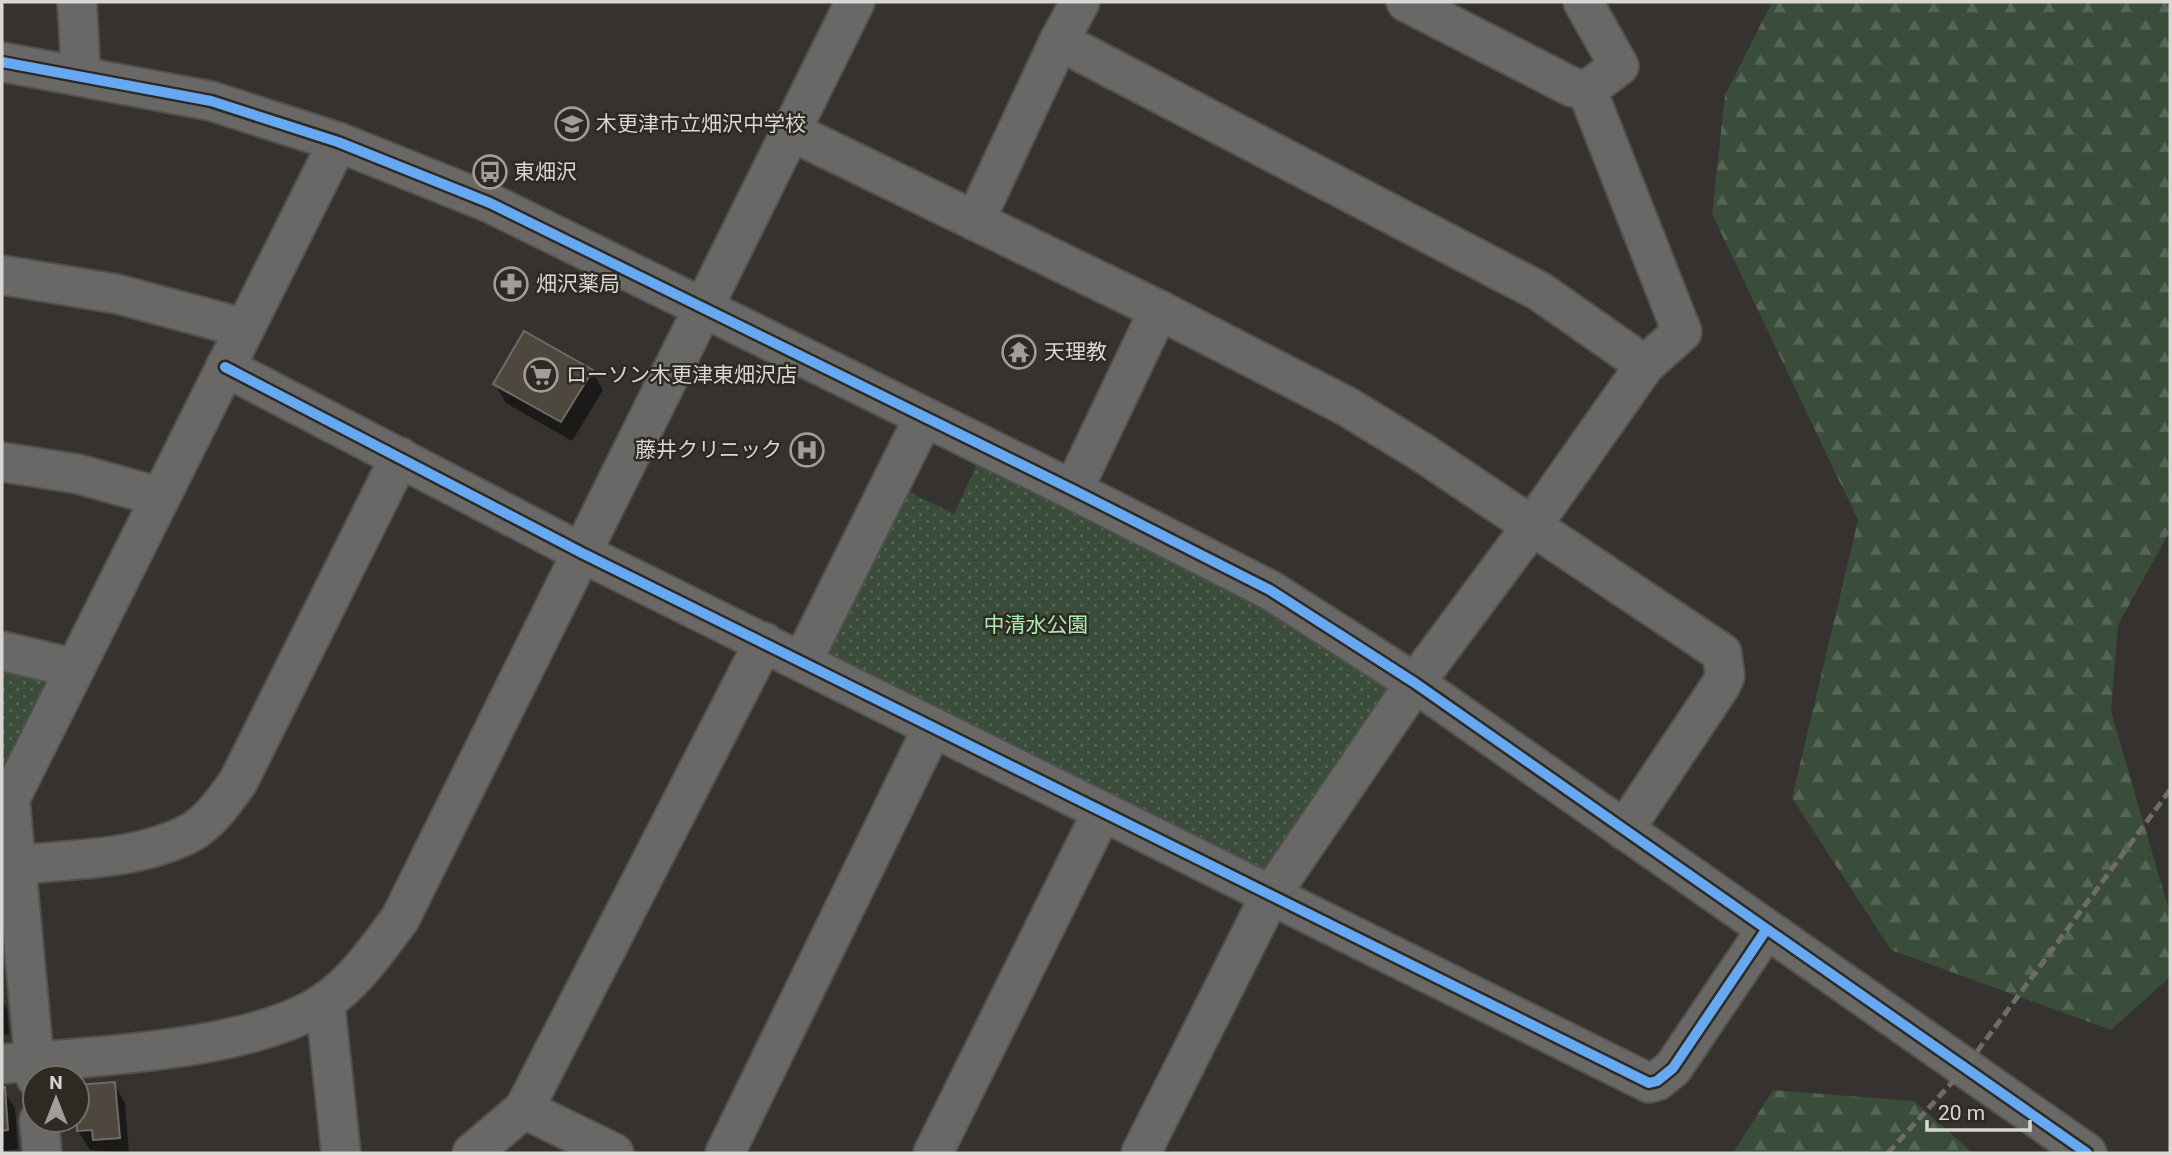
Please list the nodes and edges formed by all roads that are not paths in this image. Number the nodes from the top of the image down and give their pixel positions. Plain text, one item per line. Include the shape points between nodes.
1 (77, 2) edge
2 (855, 2) edge
3 (1080, 2) edge
4 (1406, 2) edge
5 (1583, 2) edge
6 (1059, 41) junction
7 (2, 62) edge
8 (81, 75) junction
9 (1587, 90) junction
10 (792, 132) junction
11 (338, 142) junction
12 (975, 221) junction
13 (2, 275) edge
14 (703, 309) junction
15 (1159, 310) junction
16 (244, 328) junction
17 (1645, 365) junction
18 (225, 367) junction
19 (923, 417) junction
20 (400, 457) junction
21 (2, 462) edge
22 (1073, 490) junction
23 (160, 496) junction
24 (1531, 527) junction
25 (582, 553) junction
26 (764, 642) junction
27 (2, 651) edge
28 (802, 662) junction
29 (73, 668) junction
30 (1415, 683) junction
31 (933, 727) junction
32 (1102, 812) junction
33 (1623, 830) junction
34 (16, 865) junction
35 (1270, 896) junction
36 (1766, 930) junction
37 (325, 1002) junction
38 (24, 1064) edge
39 (53, 1064) edge
40 (524, 1109) junction
41 (40, 1134) edge
42 (42, 1153) edge
43 (341, 1153) edge
44 (472, 1153) edge
45 (614, 1153) edge
46 (725, 1153) edge
47 (933, 1153) edge
48 (1141, 1153) edge
49 (2087, 1153) edge

1 - 8 street
2 - 10 street
3 - 6 street
4 - 9 street via 1572,88
5 - 9 street via 1619,66
6 - 12 street
6 - 17 street via 1539,291
7 - 8 street
8 - 11 street via 211,101
9 - 17 street via 1682,332
10 - 12 street
10 - 14 street
11 - 14 street via 490,204
11 - 16 street
12 - 15 street
13 - 16 street via 117,294
14 - 19 street
14 - 25 street
15 - 22 street
15 - 24 street via 1346,406
16 - 18 street
17 - 24 street
18 - 20 street
18 - 23 street
19 - 22 street
19 - 28 street
20 - 25 street
20 - 34 street via 238,782 220,807 192,832 150,849
21 - 23 street via 78,474
22 - 30 street via 1269,590
23 - 29 street
24 - 30 street
24 - 33 street via 1722,653 1725,676 1721,685
25 - 26 street
25 - 37 street via 400,919 365,965
26 - 28 street
26 - 40 street
27 - 29 street
28 - 31 street
29 - 34 street via 10,799
30 - 33 street
30 - 35 street
31 - 32 street
31 - 46 street
32 - 35 street
32 - 47 street
33 - 36 street
34 - 38 street
35 - 36 street via 1649,1083 1673,1068
35 - 48 street
36 - 49 street
37 - 39 street via 285,1022 220,1041
37 - 43 street
40 - 44 street
40 - 45 street
41 - 42 street

